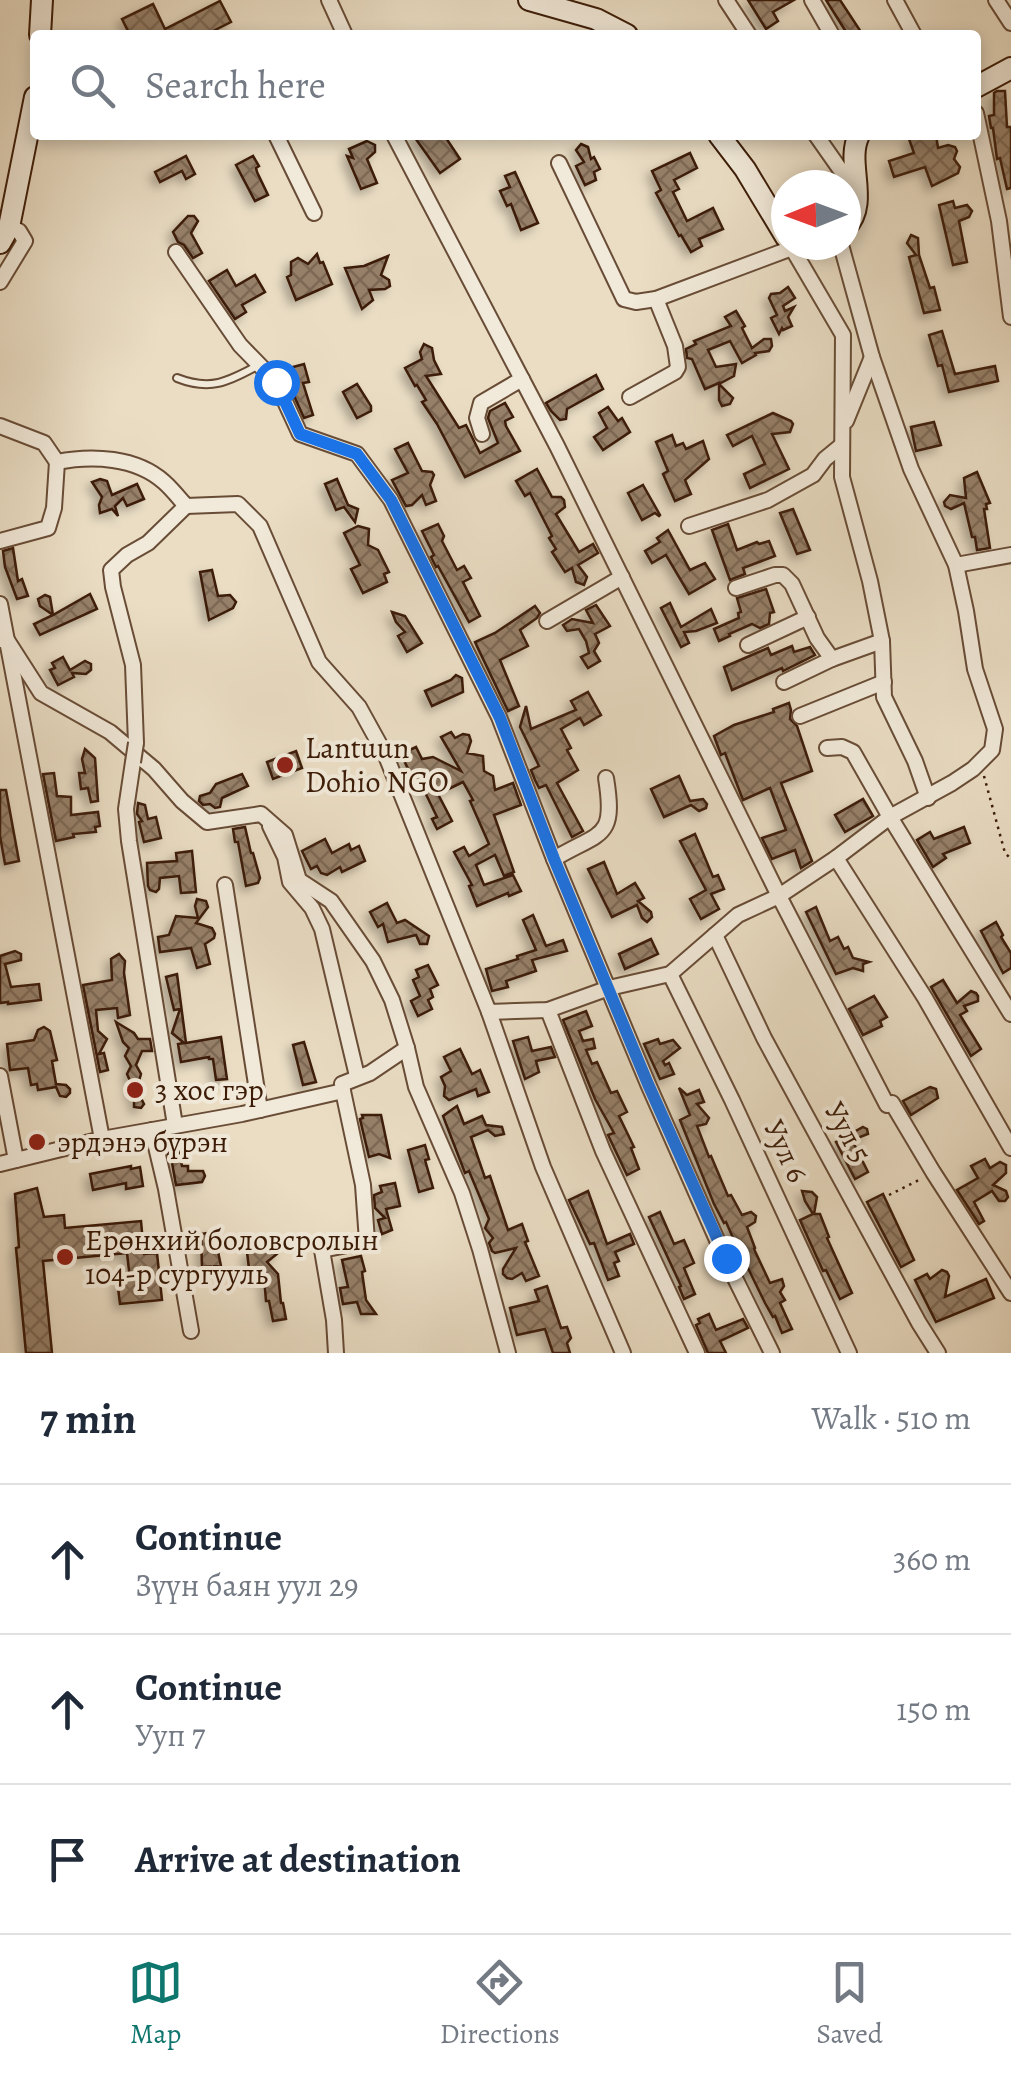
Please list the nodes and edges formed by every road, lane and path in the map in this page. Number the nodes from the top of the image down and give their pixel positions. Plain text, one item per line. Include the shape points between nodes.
1 (42, 0) edge
2 (329, 0) edge
3 (529, 0) edge
4 (726, 0) edge
5 (812, 0) edge
6 (895, 0) edge
7 (996, 0) edge
8 (1011, 23) edge
9 (40, 30) edge
10 (343, 30) edge
11 (617, 30) edge
12 (746, 30) edge
13 (829, 30) edge
14 (911, 30) edge
15 (1011, 68) edge
16 (981, 83) edge
17 (30, 120) edge
18 (981, 136) edge
19 (278, 140) edge
20 (397, 140) edge
21 (724, 140) edge
22 (820, 140) edge
23 (856, 140) edge
24 (560, 163) dead end
25 (841, 170) edge
26 (856, 170) edge
27 (771, 210) edge
28 (314, 213) dead end
29 (5, 235) edge
30 (176, 252) dead end
31 (771, 252) edge
32 (801, 260) edge
33 (845, 260) edge
34 (0, 282) edge
35 (656, 299) junction
36 (1011, 317) edge
37 (872, 356) junction
38 (258, 365) junction
39 (177, 378) dead end
40 (522, 379) junction
41 (630, 398) dead end
42 (0, 426) edge
43 (482, 434) dead end
44 (842, 438) junction
45 (57, 462) junction
46 (186, 506) junction
47 (689, 526) dead end
48 (0, 541) edge
49 (1011, 555) edge
50 (956, 565) junction
51 (622, 577) junction
52 (736, 588) dead end
53 (0, 604) edge
54 (808, 617) junction
55 (548, 621) dead end
56 (3, 640) edge
57 (882, 641) junction
58 (748, 646) dead end
59 (832, 659) junction
60 (784, 682) dead end
61 (884, 682) junction
62 (800, 716) dead end
63 (827, 748) dead end
64 (984, 776) dead end
65 (606, 778) dead end
66 (928, 798) junction
67 (890, 817) junction
68 (267, 820) junction
69 (836, 858) junction
70 (554, 859) junction
71 (1011, 859) edge
72 (224, 885) dead end
73 (779, 896) junction
74 (715, 935) junction
75 (670, 974) junction
76 (609, 988) junction
77 (548, 1010) junction
78 (489, 1012) junction
79 (1011, 1014) edge
80 (407, 1048) junction
81 (0, 1076) edge
82 (357, 1076) junction
83 (343, 1091) junction
84 (260, 1110) junction
85 (175, 1125) junction
86 (152, 1130) junction
87 (102, 1140) junction
88 (1011, 1148) edge
89 (16, 1160) junction
90 (0, 1164) edge
91 (933, 1172) junction
92 (889, 1196) dead end
93 (1011, 1293) edge
94 (191, 1331) dead end
95 (336, 1353) edge
96 (508, 1353) edge
97 (623, 1353) edge
98 (697, 1353) edge
99 (772, 1353) edge
100 (848, 1353) edge
101 (938, 1353) edge

1 - 9 street
2 - 10 street
3 - 11 street
4 - 12 street
5 - 13 street
6 - 14 street
7 - 8 street
15 - 16 street
17 - 29 street
18 - 36 street
19 - 28 street
20 - 40 street
21 - 27 street
22 - 25 street
23 - 26 street
24 - 35 street via 624,299
29 - 34 street via 20,232 25,241
30 - 38 street
31 - 35 street
32 - 44 street via 842,335
33 - 37 street
35 - 41 street via 678,367
37 - 44 street
37 - 50 street via 911,469
38 - 39 lane via 229,382 203,386
38 - 70 street via 276,382 300,434 357,454 391,500 500,718
40 - 43 street via 482,403
40 - 51 street
42 - 45 street via 44,443
44 - 47 street via 812,475 768,500
44 - 57 street via 842,478
45 - 46 street via 95,457 142,467
45 - 48 street via 48,528
46 - 78 street via 238,504 260,526 319,662 359,707 386,756
46 - 85 street, bridge via 111,570 133,666 129,841
49 - 50 street
50 - 66 street via 975,670 995,729 992,750
51 - 55 street
51 - 73 street
52 - 54 street via 783,575
53 - 56 street
54 - 58 street
54 - 59 street
56 - 68 street via 40,692 110,732 207,822 261,814
56 - 87 street
57 - 59 street
57 - 61 street
59 - 60 street
61 - 62 street
61 - 66 street via 884,697
63 - 67 street via 853,752
64 - 71 path
65 - 70 street via 607,825
66 - 67 street
67 - 69 street
67 - 79 street
68 - 80 street via 286,836 299,880 331,901 373,961
68 - 82 street via 290,882 322,929
69 - 73 street
69 - 88 street
70 - 76 street
72 - 84 street
73 - 74 street via 738,915
73 - 91 street via 887,1105
74 - 75 street
74 - 101 street, Уул 5 via 764,1038
75 - 76 street
75 - 100 street, Уул 6
76 - 77 street
76 - 99 street
77 - 78 street
77 - 98 street via 603,1151
78 - 97 street via 543,1167
80 - 82 street
80 - 96 street via 416,1088 462,1193
81 - 89 street
82 - 83 street via 342,1084
83 - 84 street
83 - 95 street via 367,1241 322,1250
84 - 85 street
85 - 86 street
86 - 87 street
86 - 94 street
87 - 89 street
89 - 90 street
91 - 92 path
91 - 93 street

